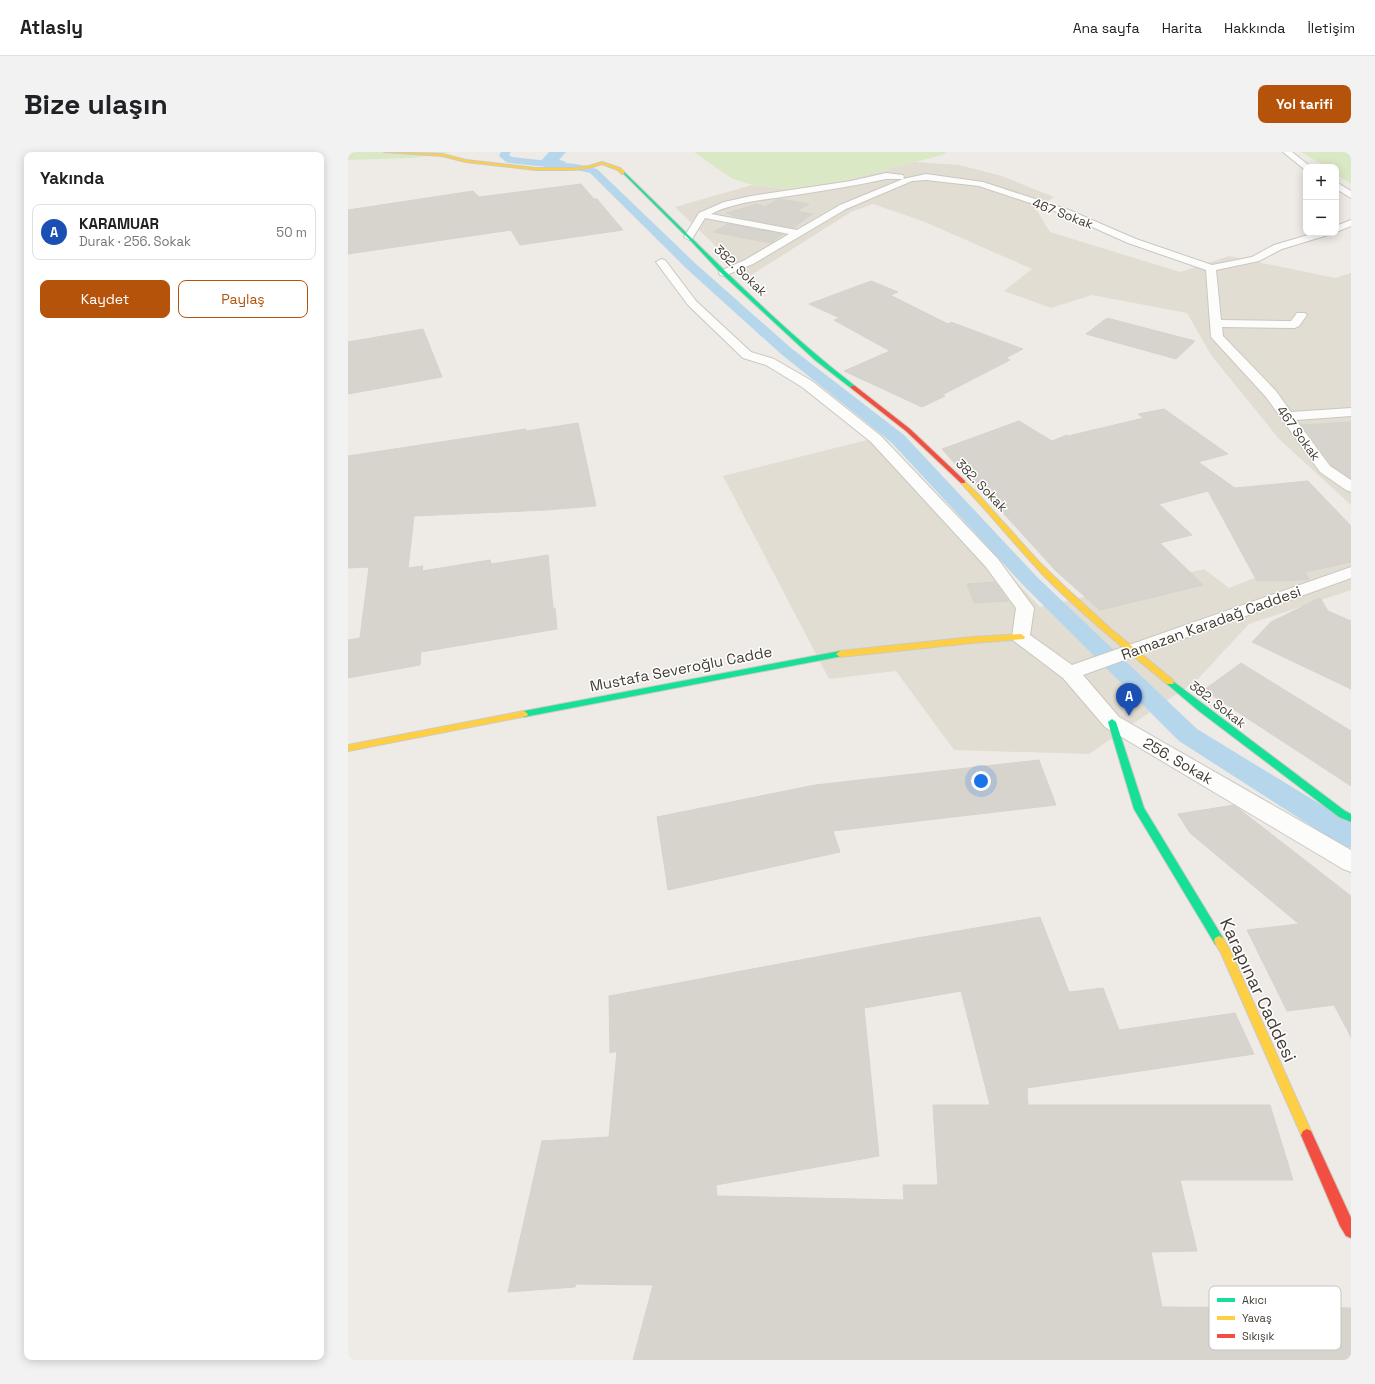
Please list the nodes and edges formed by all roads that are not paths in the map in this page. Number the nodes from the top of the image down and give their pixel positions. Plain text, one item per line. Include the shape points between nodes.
1 (386, 152) edge
2 (1287, 152) edge
3 (1303, 164) edge
4 (910, 180) junction
5 (1339, 187) edge
6 (1351, 195) edge
7 (702, 215) junction
8 (1351, 223) edge
9 (1339, 228) edge
10 (798, 233) junction
11 (1315, 236) edge
12 (689, 237) junction
13 (661, 262) dead end
14 (1211, 268) junction
15 (724, 273) junction
16 (1301, 315) dead end
17 (1216, 323) junction
18 (1351, 412) edge
19 (1287, 416) junction
20 (1351, 486) edge
21 (1351, 572) edge
22 (1021, 637) junction
23 (1132, 652) junction
24 (1070, 673) junction
25 (1112, 722) junction
26 (348, 748) edge
27 (1351, 818) edge
28 (1351, 862) edge
29 (1351, 1231) edge

1 - 12 street, 382. Sokak via 444,155 487,164 576,170 592,168 602,163 619,170
2 - 3 street
4 - 7 street via 899,176 886,176 727,204
4 - 10 street via 843,207
4 - 14 street, 467 Sokak via 926,177 980,184 1066,212 1132,242
5 - 6 street
7 - 10 street
7 - 12 street
8 - 9 street
10 - 15 street via 749,262
11 - 14 street, 467 Sokak via 1278,247 1255,259
12 - 15 street, 382. Sokak
13 - 22 street via 692,303 747,355 770,362 807,384 882,444 992,563 1025,608
14 - 17 street, 467 Sokak
15 - 23 street, 382. Sokak via 833,373 908,430 978,497 1049,576
16 - 17 street via 1295,324
17 - 19 street, 467 Sokak via 1217,337 1272,394
18 - 19 street
19 - 20 street, 467 Sokak via 1325,469
21 - 23 street, Ramazan Karadağ Caddesi
22 - 24 street, 256. Sokak
22 - 26 street, Mustafa Severoğlu Cadde via 824,656
23 - 24 street, Ramazan Karadağ Caddesi
23 - 27 street, 382. Sokak via 1202,709 1342,814
24 - 25 street, 256. Sokak
25 - 28 street, 256. Sokak
25 - 29 street, Karapınar Caddesi via 1139,809 1225,950

